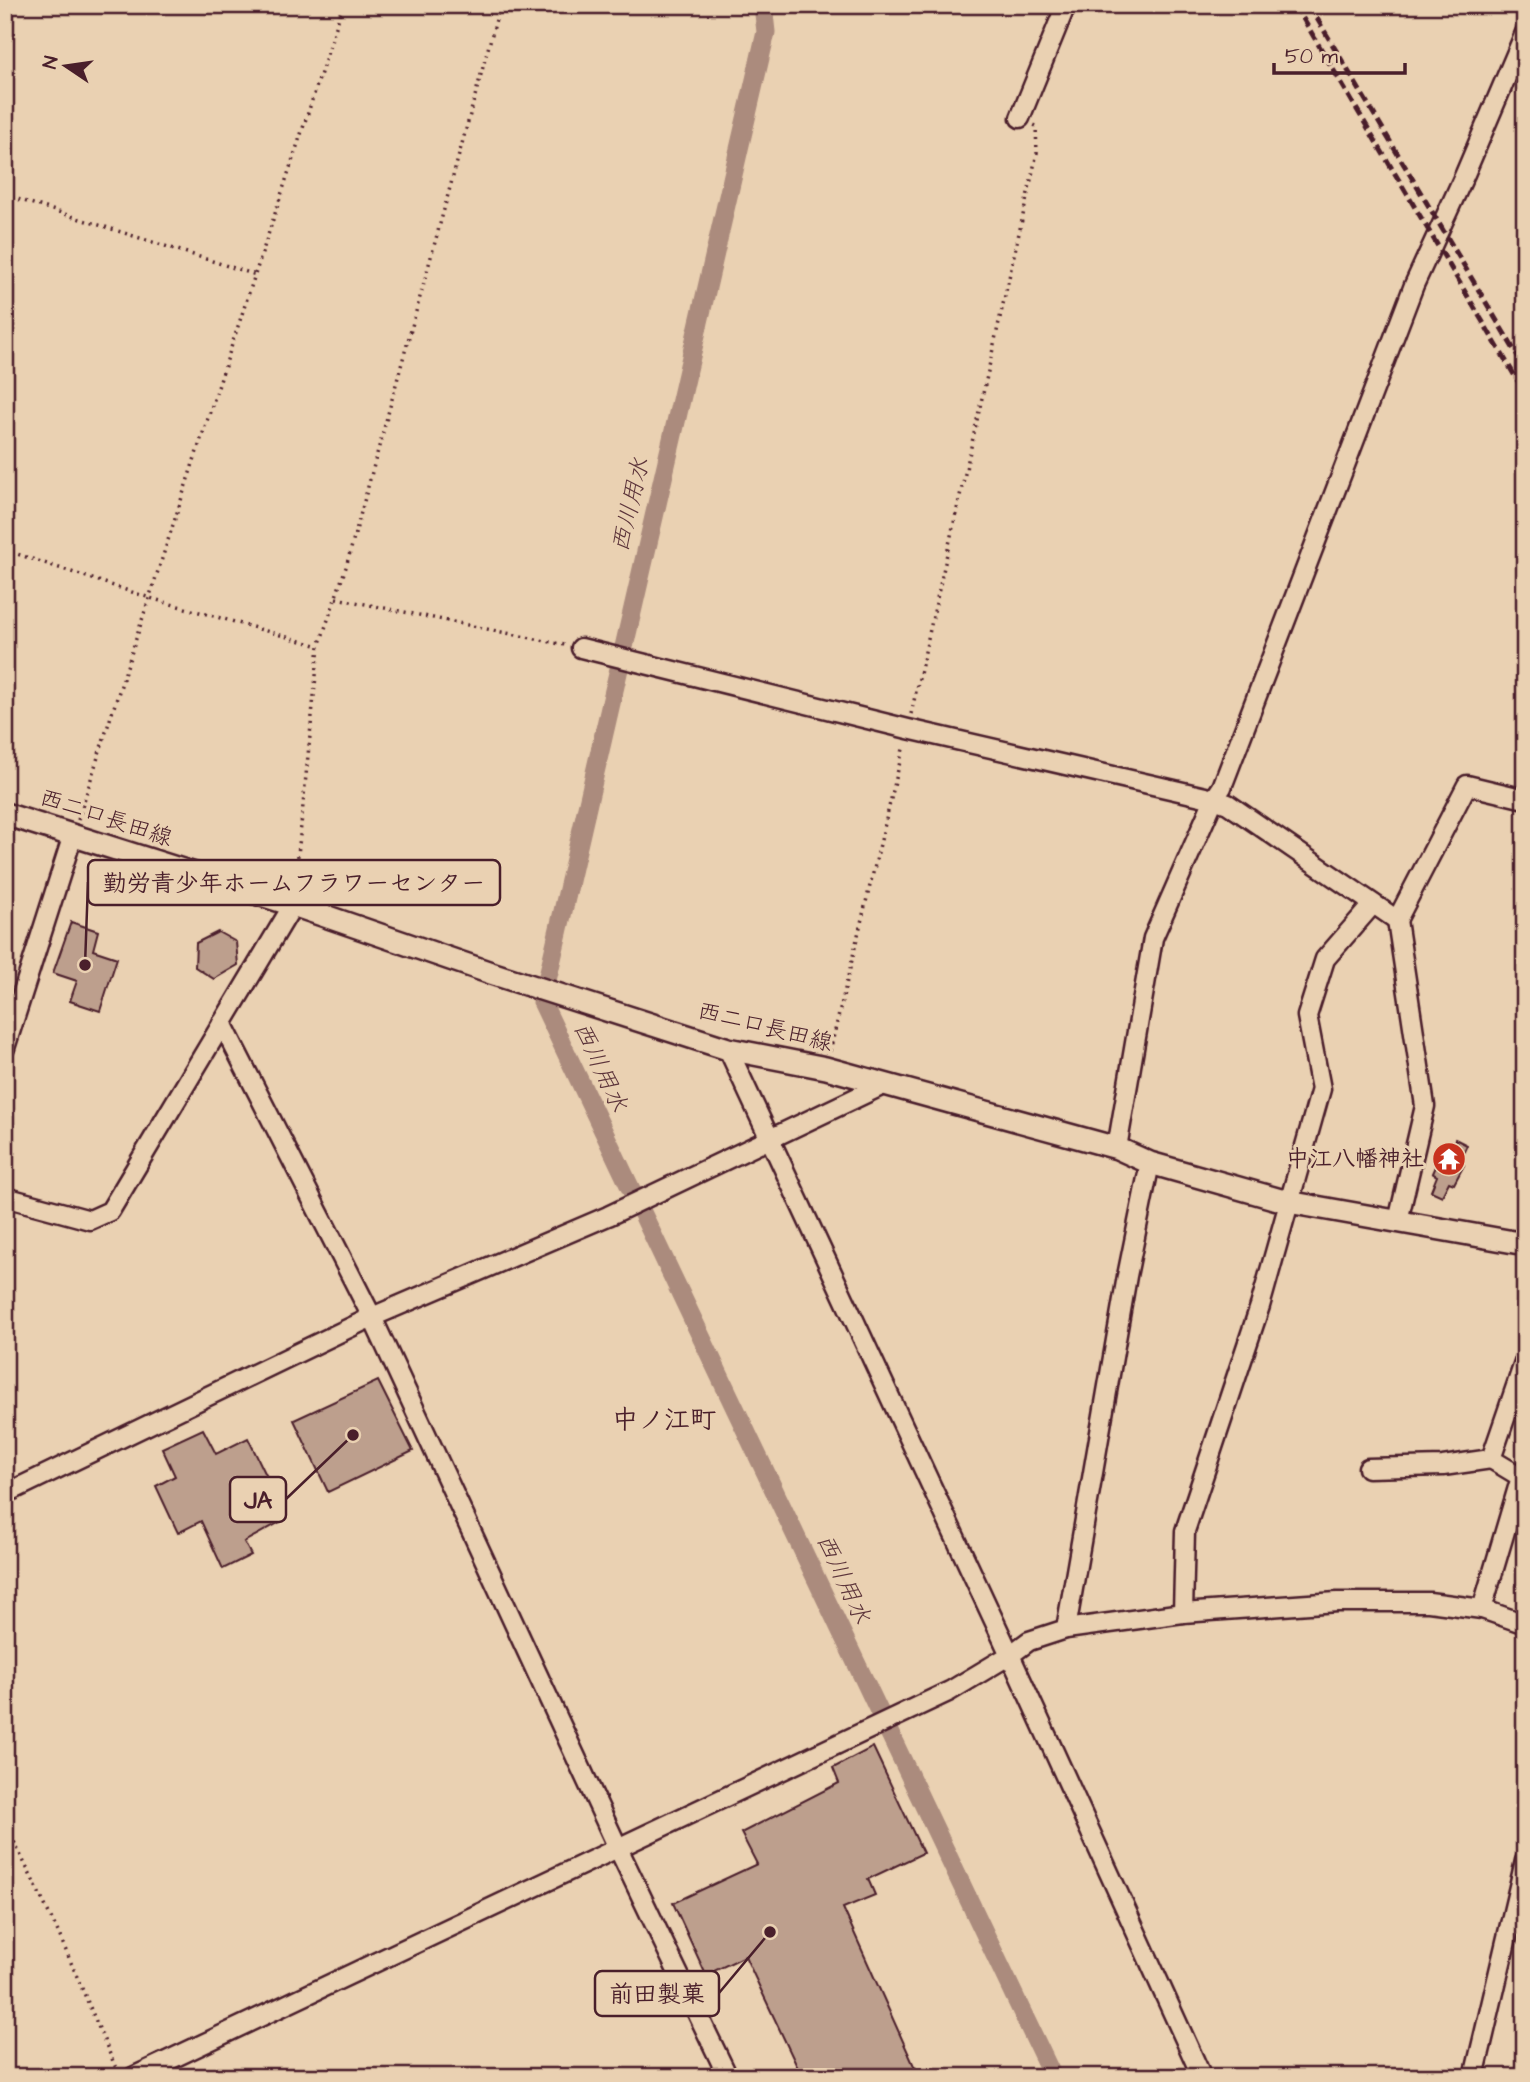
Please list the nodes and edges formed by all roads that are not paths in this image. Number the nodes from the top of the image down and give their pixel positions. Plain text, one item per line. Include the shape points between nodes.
1 (1066, 5) edge
2 (1525, 33) edge
3 (1020, 118) road end
4 (580, 649) road end
5 (1214, 799) junction
6 (1525, 799) edge
7 (5, 814) edge
8 (73, 835) junction
9 (1373, 904) junction
10 (293, 905) junction
11 (1397, 920) junction
12 (222, 1023) junction
13 (5, 1048) edge
14 (728, 1049) junction
15 (883, 1086) junction
16 (769, 1139) junction
17 (1117, 1148) junction
18 (1150, 1163) junction
19 (5, 1197) edge
20 (1288, 1202) junction
21 (1398, 1221) junction
22 (1525, 1244) edge
23 (372, 1317) junction
24 (1525, 1360) edge
25 (1492, 1459) junction
26 (1368, 1468) dead end
27 (5, 1494) edge
28 (1482, 1609) junction
29 (1183, 1613) junction
30 (1525, 1624) edge
31 (1066, 1629) junction
32 (1010, 1655) junction
33 (618, 1848) junction
34 (1525, 1861) edge
35 (133, 2077) edge
36 (728, 2077) edge
37 (1202, 2077) edge
38 (1474, 2077) edge

1 - 3 street
2 - 5 street via 1415,285
4 - 5 street
5 - 9 street via 1228,804
5 - 17 street via 1153,938
6 - 11 street via 1467,785
7 - 8 main road, 西二口長田線
8 - 10 main road, 西二口長田線
8 - 13 street
9 - 11 street
9 - 20 street via 1325,959 1307,1016 1321,1089
10 - 12 street
10 - 14 main road, 西二口長田線
11 - 21 street via 1425,1106
12 - 19 street via 110,1211 90,1220
12 - 23 street
14 - 15 main road, 西二口長田線 via 826,1068
14 - 16 street
15 - 16 street
15 - 17 main road, 西二口長田線
16 - 23 street via 608,1216
16 - 32 street
17 - 18 main road, 西二口長田線
18 - 20 main road, 西二口長田線
18 - 31 street
20 - 21 main road, 西二口長田線
20 - 29 street via 1260,1306 1185,1531
21 - 22 main road, 西二口長田線
23 - 27 street
23 - 33 street
24 - 25 street
25 - 26 street
25 - 28 street via 1521,1477
28 - 29 street via 1429,1602 1337,1602
28 - 30 street
29 - 31 street
31 - 32 street via 1029,1641
32 - 33 street via 950,1691
32 - 37 street
33 - 35 street
33 - 36 street
34 - 38 street

